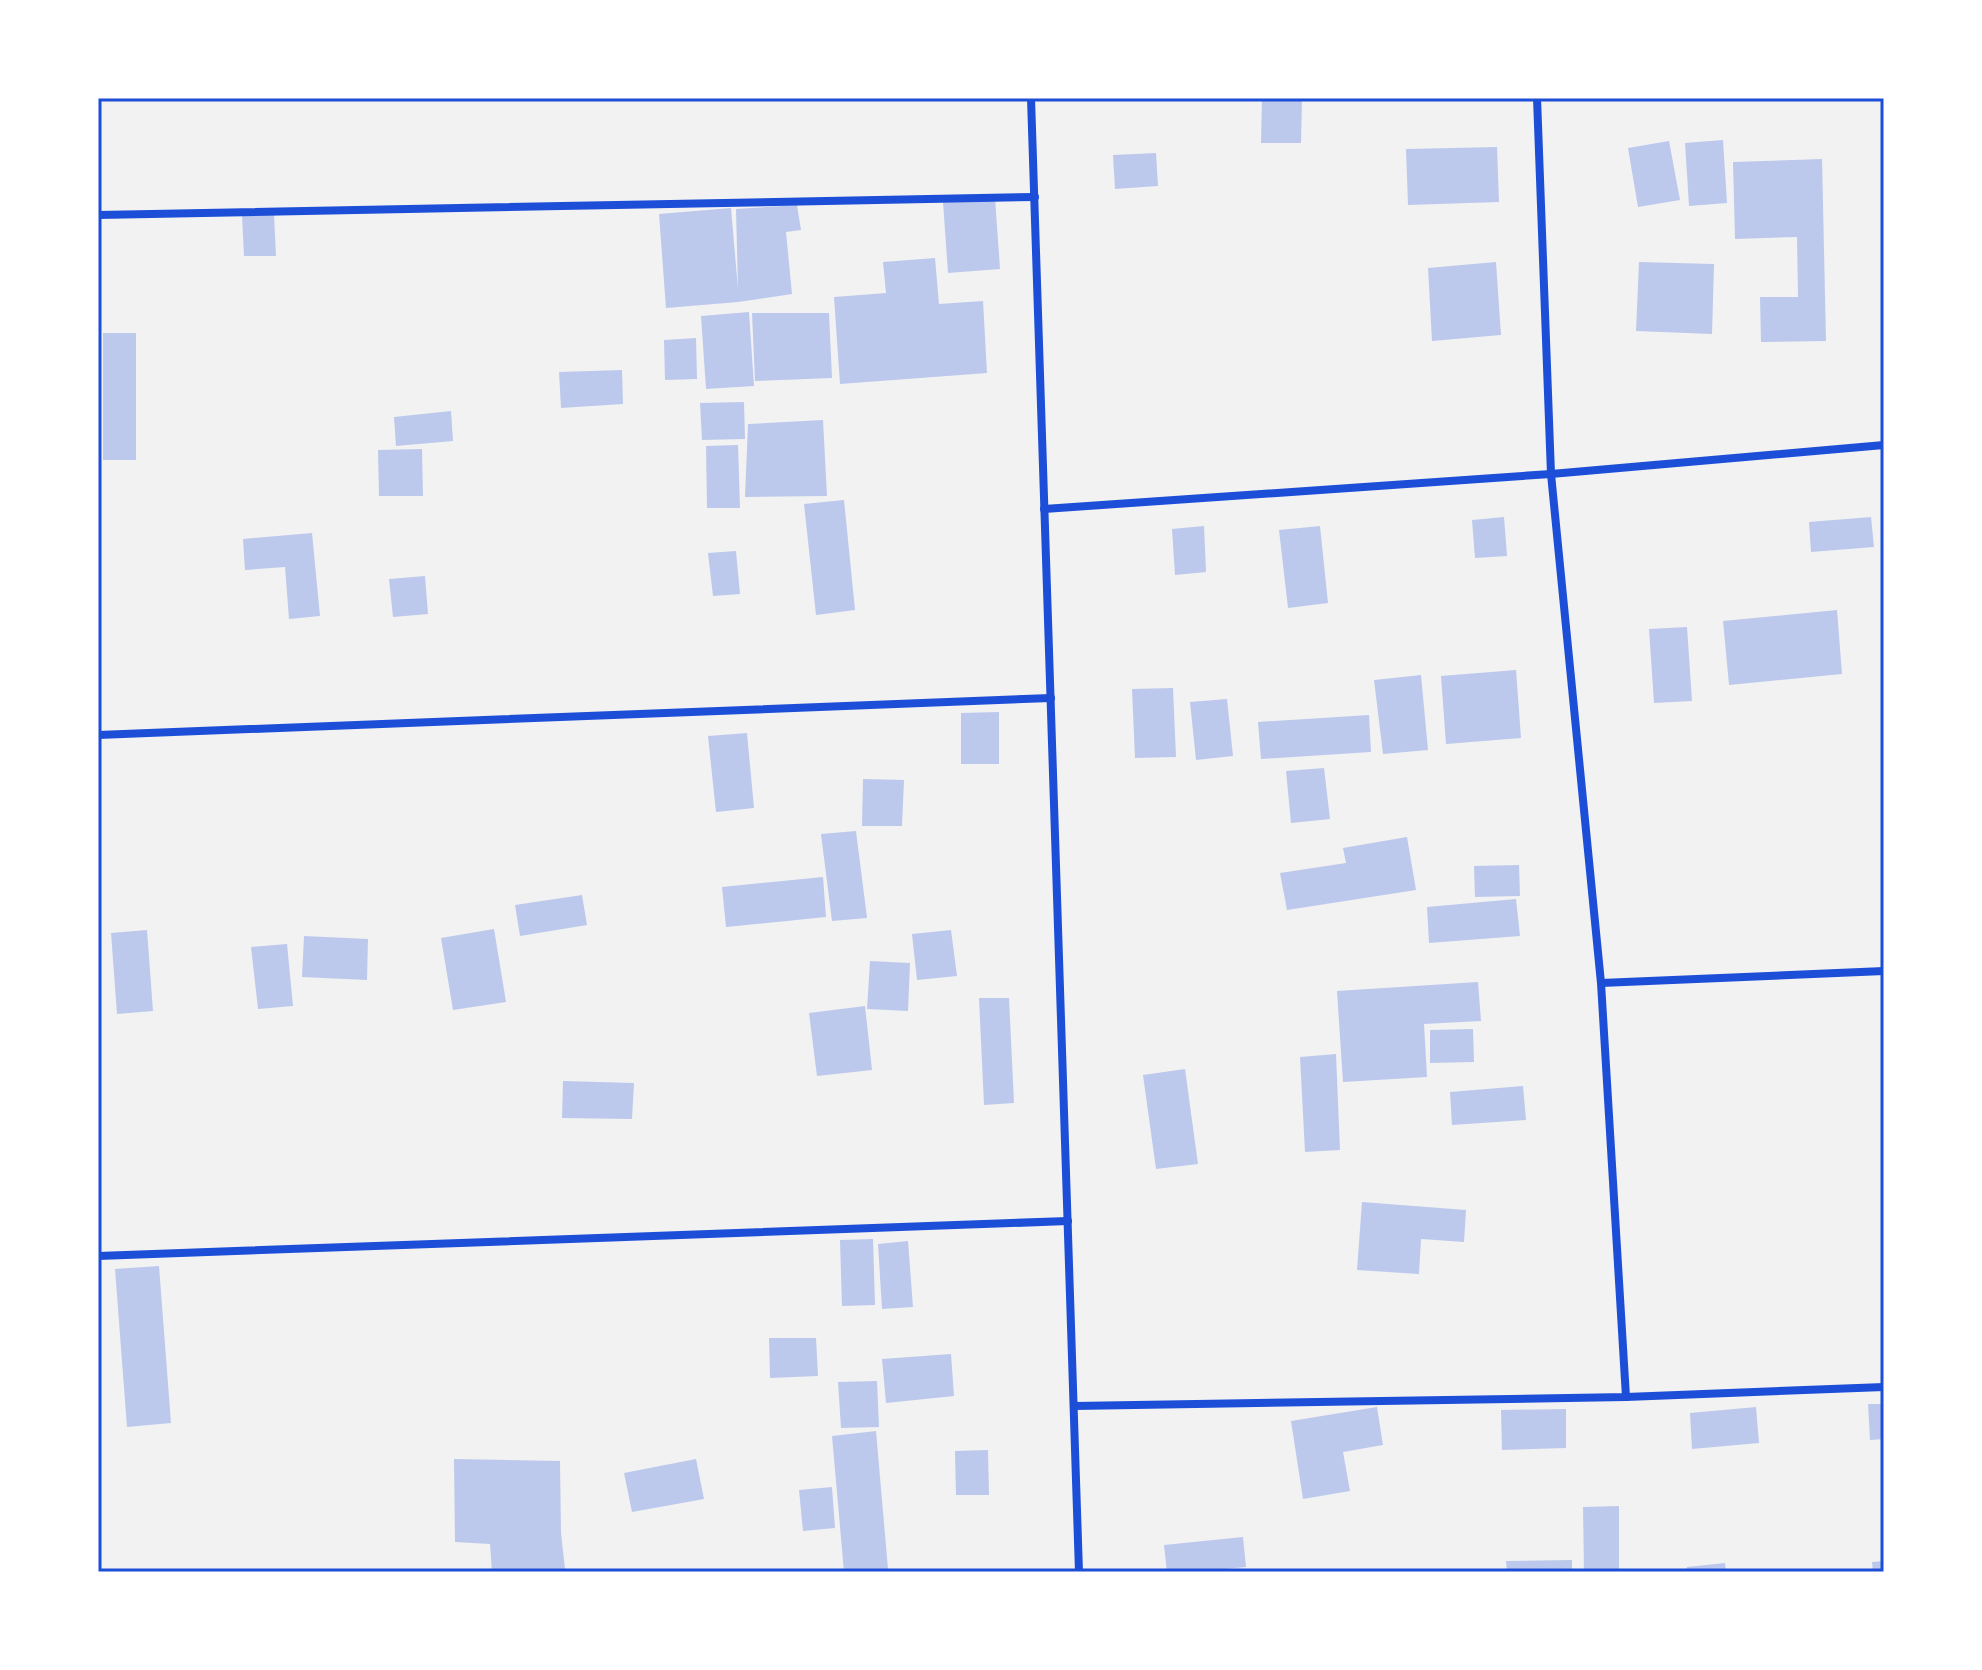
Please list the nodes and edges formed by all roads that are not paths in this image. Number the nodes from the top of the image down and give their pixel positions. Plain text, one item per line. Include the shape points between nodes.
1 (1031, 98) edge
2 (1537, 98) edge
3 (1035, 197) junction
4 (98, 215) edge
5 (1884, 445) edge
6 (1551, 474) junction
7 (1044, 509) junction
8 (1051, 698) junction
9 (98, 735) edge
10 (1884, 971) edge
11 (1601, 983) junction
12 (1068, 1221) junction
13 (98, 1256) edge
14 (1884, 1387) edge
15 (1626, 1397) junction
16 (1074, 1406) junction
17 (1079, 1572) edge

1 - 3 street
2 - 6 street
3 - 4 street
3 - 7 street
5 - 6 street
6 - 7 street
6 - 11 street
7 - 8 street
8 - 9 street
8 - 12 street
10 - 11 street
11 - 15 street
12 - 13 street
12 - 16 street
14 - 15 street
15 - 16 street
16 - 17 street

